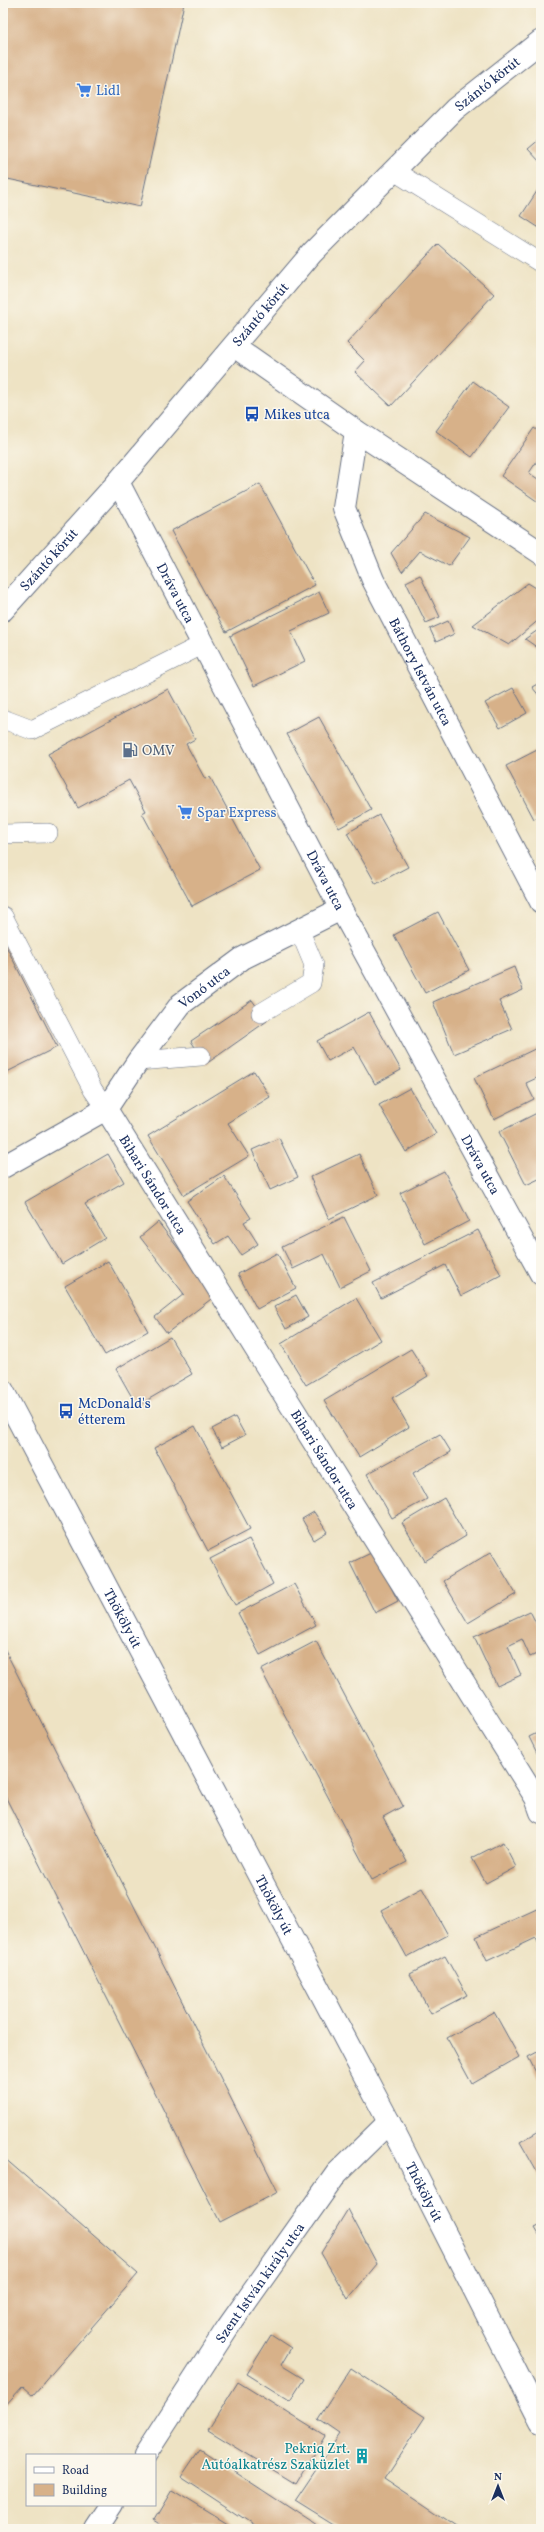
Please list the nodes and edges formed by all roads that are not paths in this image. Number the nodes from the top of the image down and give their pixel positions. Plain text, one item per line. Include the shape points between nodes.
1 (541, 41) edge
2 (394, 170) junction
3 (541, 263) edge
4 (234, 346) junction
5 (356, 431) junction
6 (118, 482) junction
7 (541, 553) edge
8 (3, 610) edge
9 (202, 645) junction
10 (3, 719) edge
11 (48, 833) dead end
12 (3, 834) edge
13 (541, 902) edge
14 (341, 909) junction
15 (3, 916) edge
16 (300, 929) junction
17 (261, 1013) dead end
18 (201, 1056) dead end
19 (138, 1061) junction
20 (106, 1109) junction
21 (3, 1167) edge
22 (541, 1274) edge
23 (3, 1390) edge
24 (541, 1812) edge
25 (389, 2122) junction
26 (541, 2421) edge
27 (146, 2454) edge
28 (111, 2506) edge
29 (96, 2529) edge

1 - 2 street, Szántó körút via 455,109
2 - 3 lane
2 - 4 street, Szántó körút via 312,253
4 - 5 street
4 - 6 street, Szántó körút
5 - 7 street
5 - 13 street, Báthory István utca via 344,508 373,580
6 - 8 street, Szántó körút
6 - 9 street, Dráva utca
9 - 10 lane via 32,730
9 - 14 street, Dráva utca
11 - 12 lane
14 - 16 street, Vonó utca
14 - 22 street, Dráva utca
15 - 20 lane via 93,1090
16 - 17 lane via 314,965 311,984
16 - 19 street, Vonó utca via 243,958 181,1004
18 - 19 lane
19 - 20 street, Vonó utca
20 - 21 street, Vonó utca
20 - 24 street, Bihari Sándor utca via 527,1785
23 - 25 street, Thököly út
25 - 26 street, Thököly út
25 - 27 street, Szent István király utca via 337,2173 228,2327
28 - 29 street

